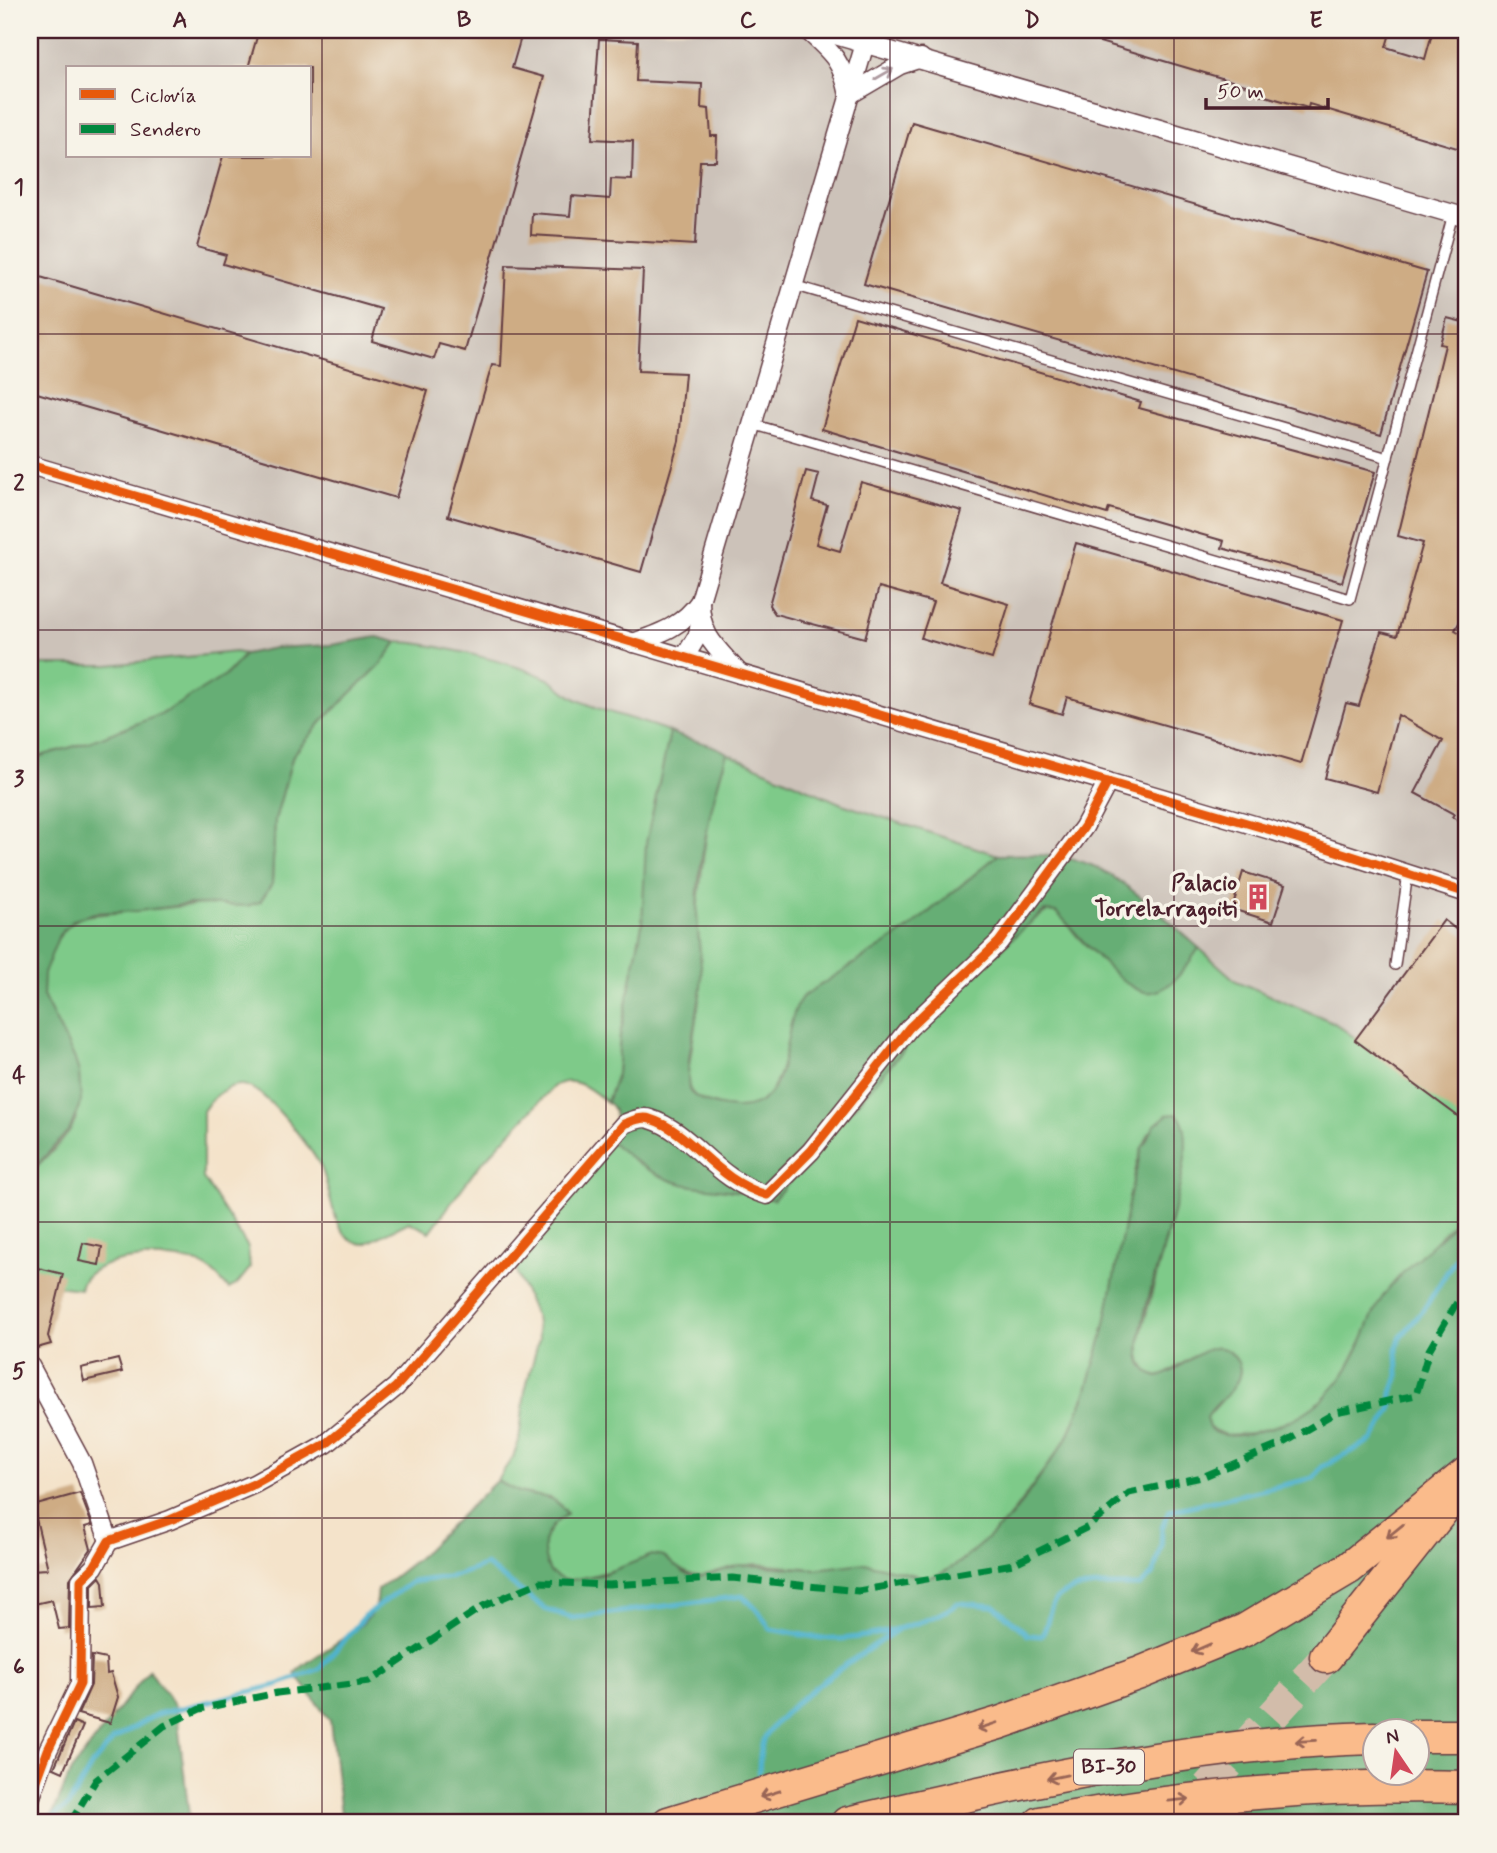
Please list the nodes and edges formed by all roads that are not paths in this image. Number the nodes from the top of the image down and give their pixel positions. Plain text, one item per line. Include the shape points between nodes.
1 (807, 30) edge
2 (818, 30) edge
3 (868, 36) edge
4 (922, 58) junction
5 (849, 95) junction
6 (1460, 216) edge
7 (793, 285) junction
8 (752, 424) junction
9 (1388, 458) junction
10 (30, 465) edge
11 (692, 621) junction
12 (633, 643) junction
13 (684, 658) junction
14 (740, 674) junction
15 (1108, 782) junction
16 (1408, 873) junction
17 (1467, 893) edge
18 (1395, 965) dead end
19 (30, 1366) edge
20 (1467, 1473) edge
21 (1467, 1479) edge
22 (109, 1541) junction
23 (1326, 1657) tunnel mouth
24 (1467, 1736) edge
25 (1430, 1737) edge
26 (1360, 1739) edge
27 (1467, 1787) edge
28 (30, 1799) edge
29 (668, 1823) edge
30 (847, 1823) edge
31 (1040, 1823) edge

1 - 5 street via 836,56
2 - 3 street
3 - 4 street
3 - 5 street
5 -> 4 street via 900,65
4 - 6 street
5 - 7 street
6 - 9 lane
7 - 8 street
7 - 9 lane
8 - 9 lane via 1350,599
8 - 11 street
10 - 12 street
11 - 12 street
11 - 13 street via 681,644
11 - 14 street
12 - 13 street
13 - 14 street
14 - 15 street
15 - 16 street
15 - 22 street via 1084,827 999,942 909,1028 811,1151 767,1195 746,1189 719,1172 670,1128 648,1117 624,1124 386,1395 326,1444 254,1484
16 - 17 street
16 - 18 lane
19 - 22 street via 82,1463
20 -> 29 highway via 1349,1568 1244,1630 999,1723
21 - 23 highway
22 - 28 street via 81,1580 80,1684
24 - 25 highway
26 -> 30 highway, BI-30 via 1286,1742 1134,1762
31 -> 27 highway, BI-30 via 1250,1792

